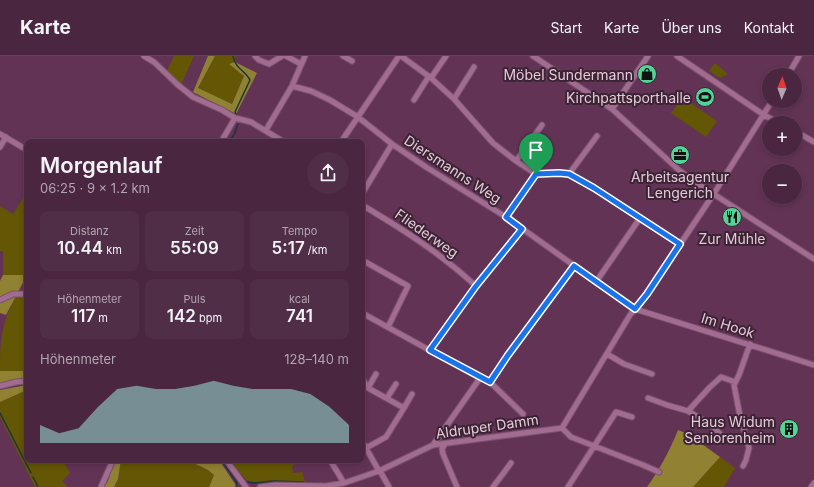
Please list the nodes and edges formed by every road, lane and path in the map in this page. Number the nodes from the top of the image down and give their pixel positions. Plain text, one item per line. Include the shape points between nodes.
1 (144, 56) edge
2 (254, 56) edge
3 (282, 56) edge
4 (286, 56) edge
5 (306, 56) edge
6 (343, 56) edge
7 (400, 56) edge
8 (446, 56) edge
9 (534, 56) edge
10 (648, 56) edge
11 (677, 56) edge
12 (799, 56) edge
13 (352, 61) dead end
14 (301, 64) junction
15 (474, 67) dead end
16 (792, 68) edge
17 (430, 77) junction
18 (292, 86) junction
19 (454, 98) junction
20 (414, 100) dead end
21 (768, 108) edge
22 (612, 109) junction
23 (764, 115) junction
24 (358, 117) junction
25 (235, 118) junction
26 (542, 125) dead end
27 (266, 130) junction
28 (0, 134) edge
29 (802, 135) edge
30 (597, 136) dead end
31 (6, 138) junction
32 (223, 139) edge
33 (280, 139) edge
34 (343, 139) edge
35 (814, 142) edge
36 (392, 144) junction
37 (0, 148) edge
38 (24, 148) edge
39 (516, 161) junction
40 (536, 174) junction
41 (569, 174) junction
42 (365, 189) edge
43 (714, 195) junction
44 (365, 207) edge
45 (506, 217) junction
46 (640, 218) junction
47 (522, 229) junction
48 (680, 244) junction
49 (814, 259) edge
50 (365, 262) edge
51 (574, 266) junction
52 (596, 282) junction
53 (476, 286) junction
54 (24, 294) edge
55 (0, 300) edge
56 (635, 309) junction
57 (365, 315) edge
58 (388, 327) junction
59 (750, 344) junction
60 (430, 350) junction
61 (607, 354) junction
62 (814, 365) edge
63 (376, 374) dead end
64 (652, 374) dead end
65 (480, 378) junction
66 (24, 381) edge
67 (490, 382) junction
68 (735, 382) junction
69 (365, 383) edge
70 (396, 384) dead end
71 (0, 386) edge
72 (368, 388) junction
73 (412, 394) dead end
74 (387, 398) junction
75 (648, 398) dead end
76 (404, 408) junction
77 (688, 411) junction
78 (522, 414) dead end
79 (632, 417) dead end
80 (562, 428) junction
81 (720, 434) dead end
82 (445, 444) junction
83 (432, 445) junction
84 (594, 447) junction
85 (366, 448) joint
86 (112, 463) edge
87 (228, 463) edge
88 (332, 463) edge
89 (511, 463) dead end
90 (742, 466) dead end
91 (380, 471) junction
92 (659, 472) dead end
93 (344, 483) junction
94 (814, 483) edge
95 (101, 487) edge
96 (246, 487) edge
97 (260, 487) edge
98 (389, 487) edge
99 (457, 487) edge
100 (493, 487) edge
101 (568, 487) edge
102 (811, 487) edge

1 - 25 street via 193,98
2 - 3 street via 269,64
4 - 14 street
5 - 14 street
6 - 13 street
7 - 17 street
7 - 24 street
8 - 17 street
9 - 22 street
10 - 22 street
11 - 23 street
12 - 16 street
14 - 18 street
15 - 19 street
17 - 19 street
17 - 20 street
18 - 24 street, Diersmanns Weg via 311,91
18 - 27 street
19 - 39 street via 493,143
21 - 23 street
22 - 43 street via 680,171
23 - 43 street
24 - 34 street
24 - 36 street, Diersmanns Weg
25 - 27 street via 251,122
25 - 32 street
26 - 39 street
27 - 33 street
28 - 31 street
29 - 35 street
30 - 41 street
31 - 37 street
31 - 38 street
36 - 42 street
36 - 45 street, Diersmanns Weg
39 - 40 street
40 - 41 street
40 - 45 street
41 - 46 street
43 - 48 street
43 - 49 street
44 - 53 street, Fliederweg via 432,249
45 - 47 street, Diersmanns Weg
46 - 48 street
46 - 52 street
47 - 51 street, Diersmanns Weg
47 - 53 street
48 - 56 street
50 - 58 street via 408,286
51 - 52 street, Diersmanns Weg
51 - 67 street
52 - 56 street, Diersmanns Weg
53 - 60 street
54 - 55 street via 13,294
56 - 59 street, Im Hook
56 - 61 street
57 - 58 street
58 - 60 street
59 - 62 street, Im Hook
59 - 68 street
60 - 65 street
61 - 64 street via 624,364
61 - 80 street
63 - 72 street
65 - 67 street
65 - 83 street
66 - 71 street
67 - 78 street
68 - 77 street via 721,377
68 - 90 street via 740,416 749,448
69 - 72 street
70 - 74 street
72 - 74 street
73 - 76 street
74 - 76 street
75 - 77 street
76 - 85 street via 386,437
77 - 81 street via 711,425
79 - 84 street via 616,412
80 - 82 street, Aldruper Damm
80 - 84 street via 572,437
82 - 83 street, Aldruper Damm
82 - 99 street via 443,454
83 - 91 street, Aldruper Damm
84 - 92 street
84 - 101 street
85 - 91 street
86 - 95 street
87 - 96 street
88 - 93 street
89 - 100 street
91 - 93 street, Aldruper Damm
91 - 98 street
93 - 97 street, Aldruper Damm via 326,486
94 - 102 street

